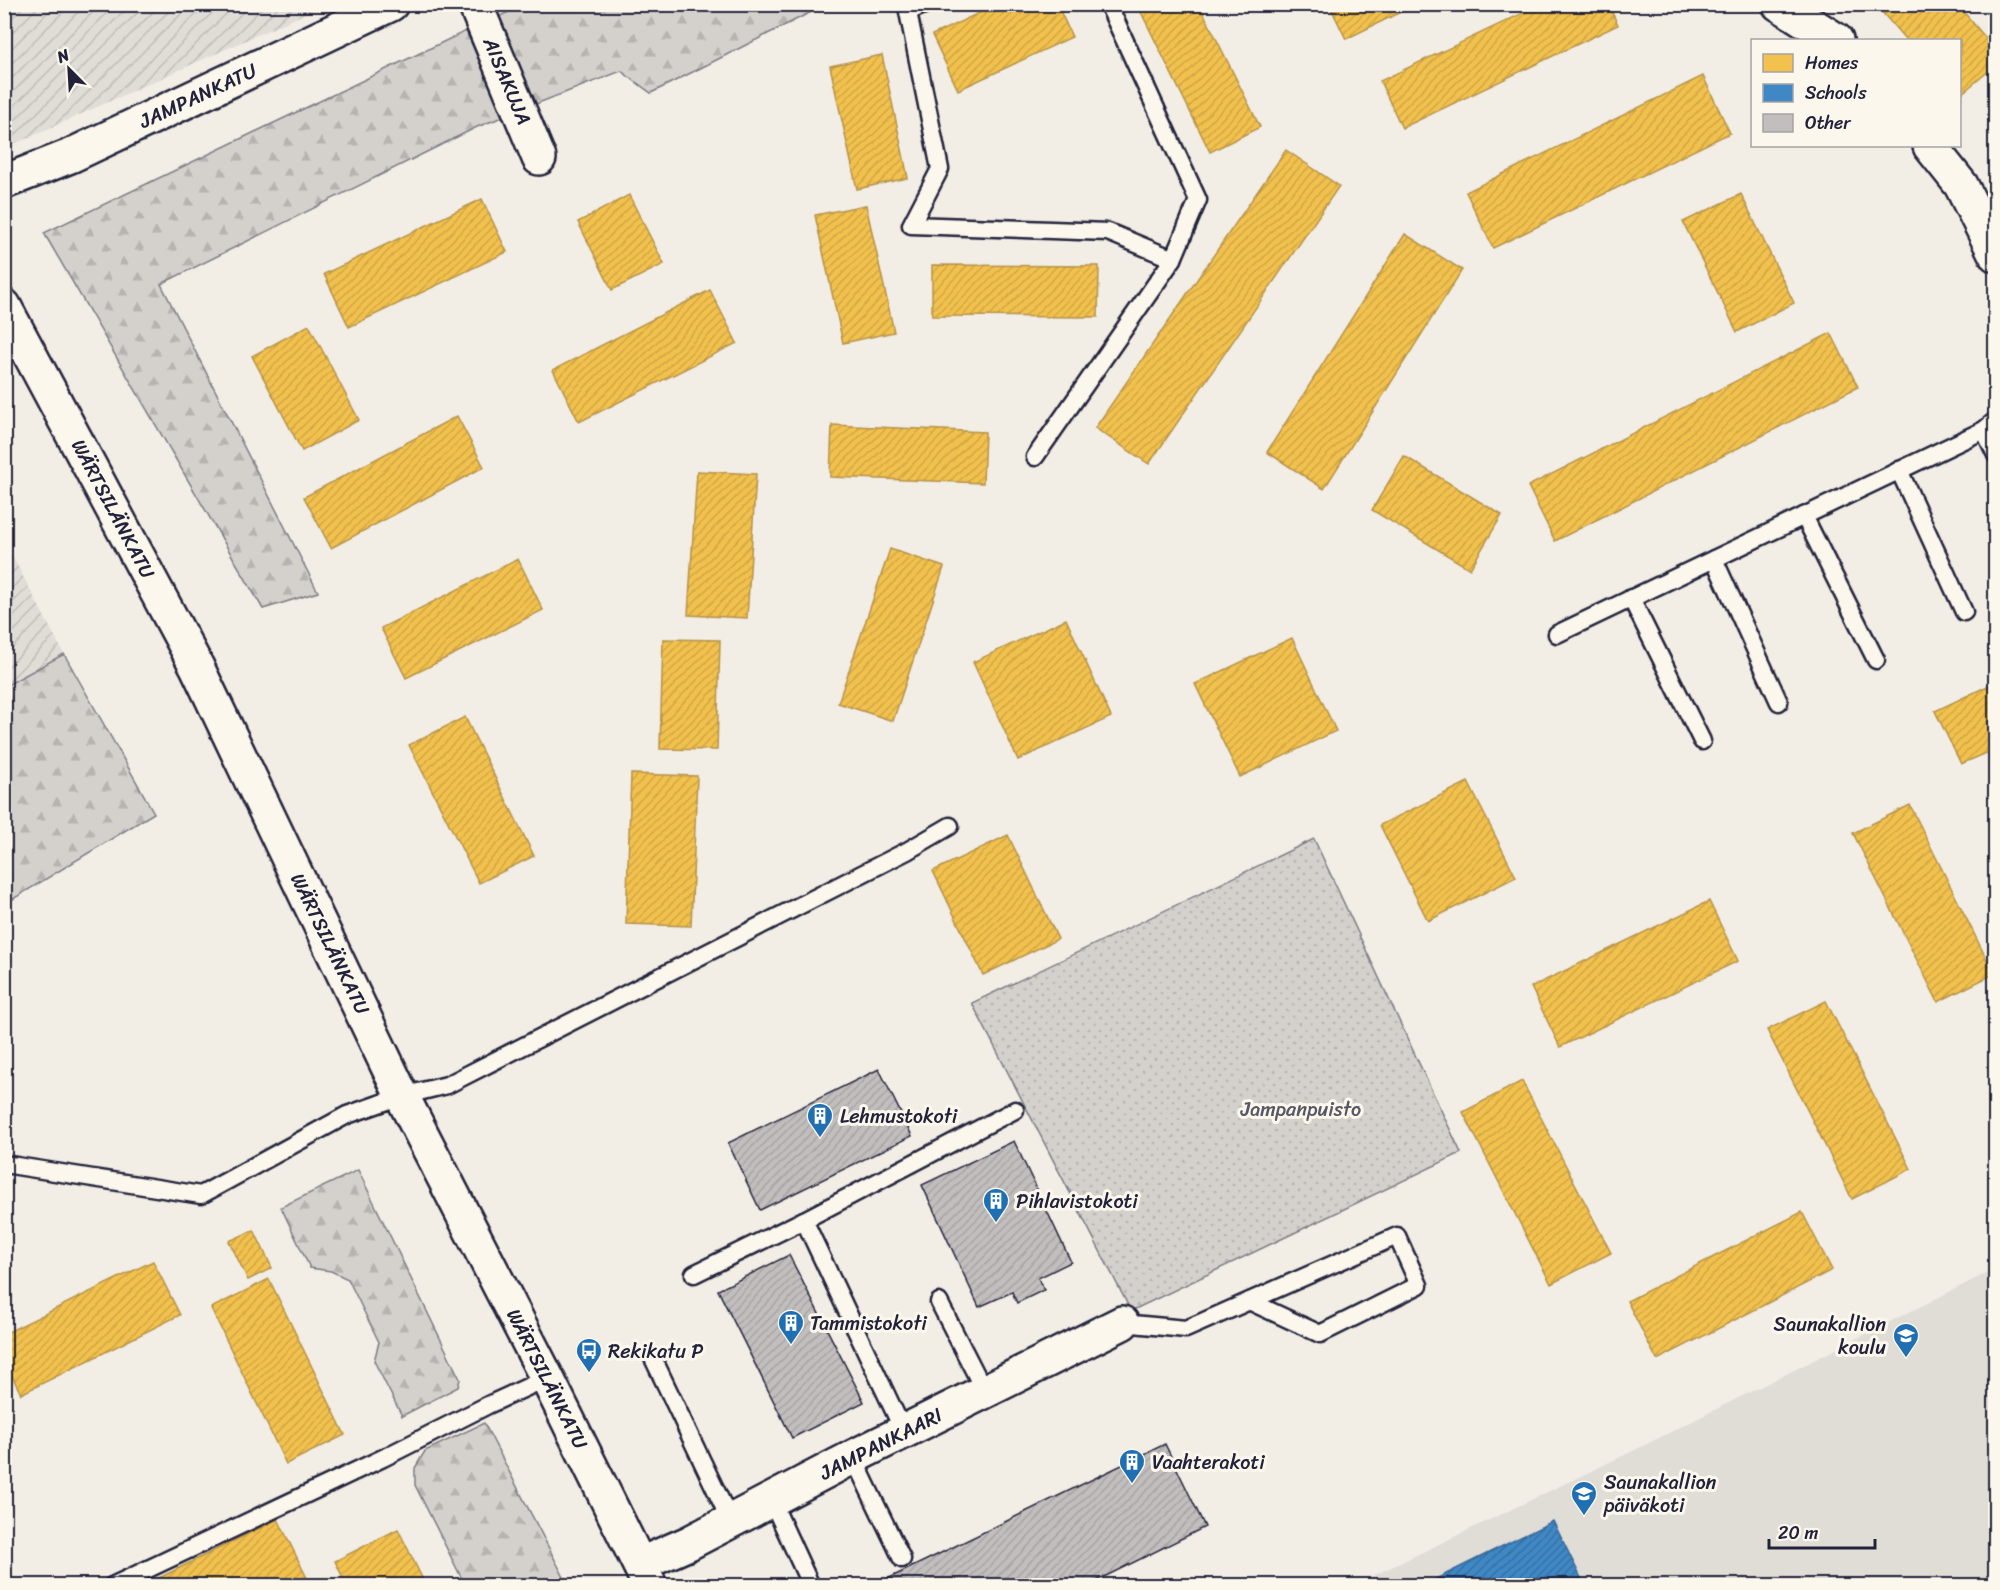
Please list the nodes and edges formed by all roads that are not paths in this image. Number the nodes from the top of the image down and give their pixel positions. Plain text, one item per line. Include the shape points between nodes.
1 (391, 4) edge
2 (475, 4) edge
3 (926, 4) edge
4 (1108, 4) edge
5 (1779, 4) edge
6 (1834, 39) edge
7 (1931, 147) edge
8 (539, 158) dead end
9 (4, 182) edge
10 (1995, 255) edge
11 (1173, 259) junction
12 (4, 306) edge
13 (1990, 425) edge
14 (1995, 454) edge
15 (1035, 457) dead end
16 (1899, 470) junction
17 (1804, 516) junction
18 (1714, 559) junction
19 (1631, 598) junction
20 (1964, 612) dead end
21 (1557, 634) dead end
22 (1876, 660) dead end
23 (1779, 702) dead end
24 (1702, 741) dead end
25 (950, 826) dead end
26 (402, 1096) junction
27 (1016, 1110) dead end
28 (4, 1164) edge
29 (804, 1220) junction
30 (694, 1274) dead end
31 (1249, 1301) junction
32 (939, 1302) dead end
33 (1122, 1323) joint
34 (652, 1356) dead end
35 (547, 1378) junction
36 (985, 1392) junction
37 (904, 1432) junction
38 (853, 1457) junction
39 (771, 1499) junction
40 (730, 1520) junction
41 (902, 1559) dead end
42 (645, 1575) edge
43 (112, 1586) edge
44 (811, 1586) edge

1 - 9 street, JAMPANKATU via 70,156
2 - 8 street, AISAKUJA
3 - 11 lane via 908,12 940,169 911,225 1108,232
4 - 11 lane via 1198,200
5 - 6 street
7 - 10 street via 1961,185
11 - 15 lane
12 - 26 street, WÄRTSILÄNKATU via 197,667
13 - 14 lane
13 - 16 lane
16 - 17 lane
16 - 20 lane
17 - 18 lane
17 - 22 lane
18 - 19 lane
18 - 23 lane
19 - 21 lane
19 - 24 lane
25 - 26 lane via 447,1085
26 - 28 lane via 347,1115 201,1195
26 - 35 street, WÄRTSILÄNKATU
27 - 29 lane
29 - 30 lane
29 - 37 lane
31 - 31 lane via 1397,1236 1419,1285 1320,1334
31 - 33 lane via 1186,1329
32 - 36 lane
33 - 36 street, JAMPANKAARI
34 - 40 lane
35 - 42 street, WÄRTSILÄNKATU
35 - 43 lane
36 - 37 street, JAMPANKAARI
37 - 38 street, JAMPANKAARI
38 - 39 street, JAMPANKAARI
38 - 41 lane
39 - 40 street, JAMPANKAARI
39 - 44 lane
40 - 42 street, JAMPANKAARI

